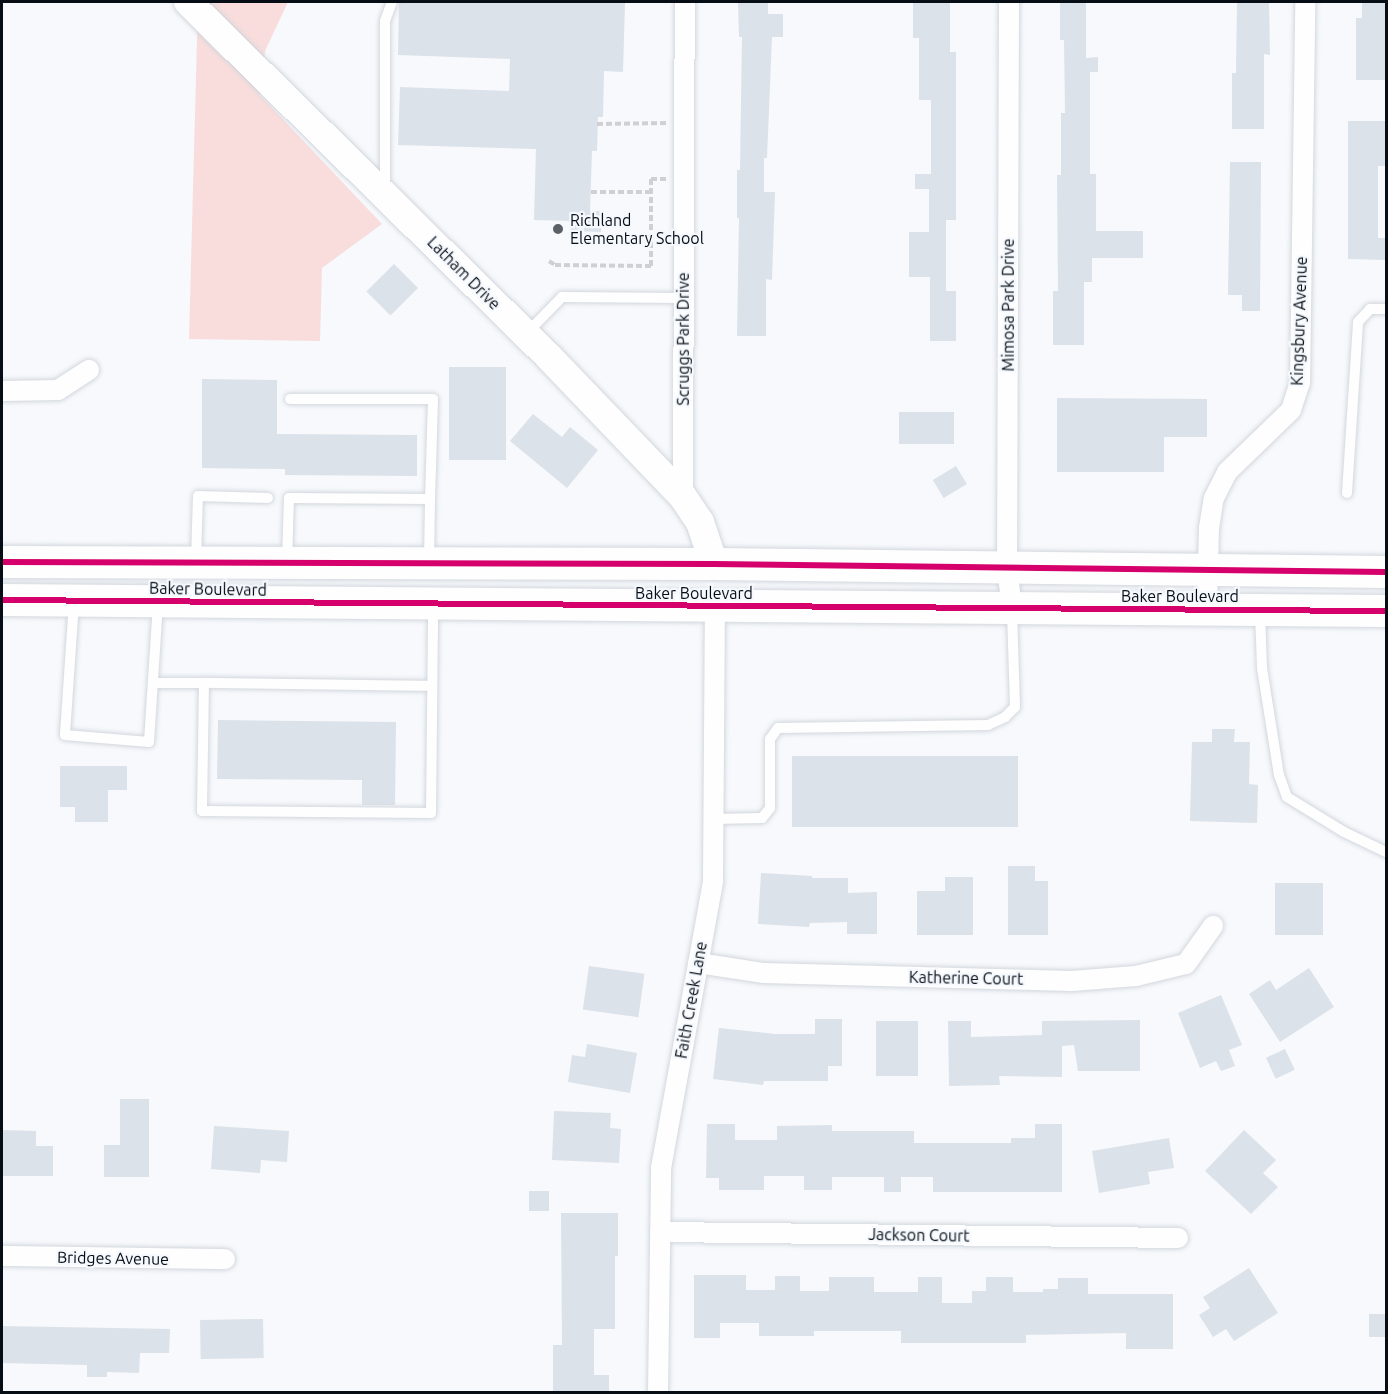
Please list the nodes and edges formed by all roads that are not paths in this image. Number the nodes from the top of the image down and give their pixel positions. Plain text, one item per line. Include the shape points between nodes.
1 (188, 2) edge
2 (392, 2) edge
3 (685, 2) edge
4 (1010, 2) edge
5 (1305, 2) edge
6 (386, 194) junction
7 (683, 298) junction
8 (1386, 309) edge
9 (525, 334) junction
10 (90, 370) dead end
11 (2, 391) edge
12 (290, 399) dead end
13 (1347, 493) dead end
14 (683, 497) junction
15 (268, 498) dead end
16 (430, 499) junction
17 (2, 562) edge
18 (196, 562) junction
19 (287, 563) junction
20 (429, 563) junction
21 (714, 564) junction
22 (1007, 567) junction
23 (1208, 570) junction
24 (1386, 572) edge
25 (2, 600) edge
26 (74, 601) junction
27 (158, 602) junction
28 (433, 605) junction
29 (715, 607) junction
30 (1012, 608) junction
31 (1207, 609) junction
32 (1260, 610) junction
33 (1386, 611) edge
34 (153, 683) junction
35 (204, 683) junction
36 (432, 686) junction
37 (713, 819) junction
38 (1386, 852) edge
39 (1213, 926) dead end
40 (698, 963) junction
41 (660, 1232) junction
42 (1178, 1238) dead end
43 (2, 1256) edge
44 (225, 1259) dead end
45 (658, 1392) edge

1 - 6 street, Latham Drive
2 - 6 lane via 384,21
3 - 7 street, Scruggs Park Drive
4 - 22 street, Mimosa Park Drive
5 - 23 street, Kingsbury Avenue via 1300,383 1291,410 1227,472 1214,498
6 - 9 street, Latham Drive
7 - 9 lane via 562,297
7 - 14 street, Scruggs Park Drive
8 - 13 lane via 1370,309 1358,322
9 - 14 street, Latham Drive
10 - 11 street via 58,390
12 - 16 lane via 433,399
14 - 21 street, Latham Drive via 700,522
15 - 18 lane via 198,496
16 - 19 lane via 289,498
16 - 20 lane
17 - 18 main road, Baker Boulevard
18 - 19 main road, Baker Boulevard
19 - 20 main road, Baker Boulevard
20 - 21 main road, Baker Boulevard
21 - 22 main road, Baker Boulevard
21 - 29 main road
22 - 23 main road, Baker Boulevard
22 - 30 street, Mimosa Park Drive
23 - 24 main road, Baker Boulevard
23 - 31 street, Kingsbury Avenue
25 - 26 main road, Baker Boulevard
26 - 27 main road, Baker Boulevard
26 - 34 lane via 65,735 149,742
27 - 28 main road, Baker Boulevard
27 - 34 lane
28 - 29 main road, Baker Boulevard
28 - 36 lane
29 - 30 main road, Baker Boulevard
29 - 37 street, Faith Creek Lane
30 - 31 main road, Baker Boulevard
30 - 37 lane via 1015,707 1005,717 988,725 778,728 770,739 770,808 762,818
31 - 32 main road, Baker Boulevard
32 - 33 main road, Baker Boulevard
32 - 38 lane via 1262,668 1279,775 1287,797
34 - 35 lane
35 - 36 lane
35 - 36 lane via 202,811 237,812 431,813
37 - 40 street, Faith Creek Lane via 713,882
39 - 40 street, Katherine Court via 1186,964 1136,976 1082,980 764,973
40 - 41 street, Faith Creek Lane via 661,1168
41 - 42 street, Jackson Court
41 - 45 street, Faith Creek Lane
43 - 44 street, Bridges Avenue

